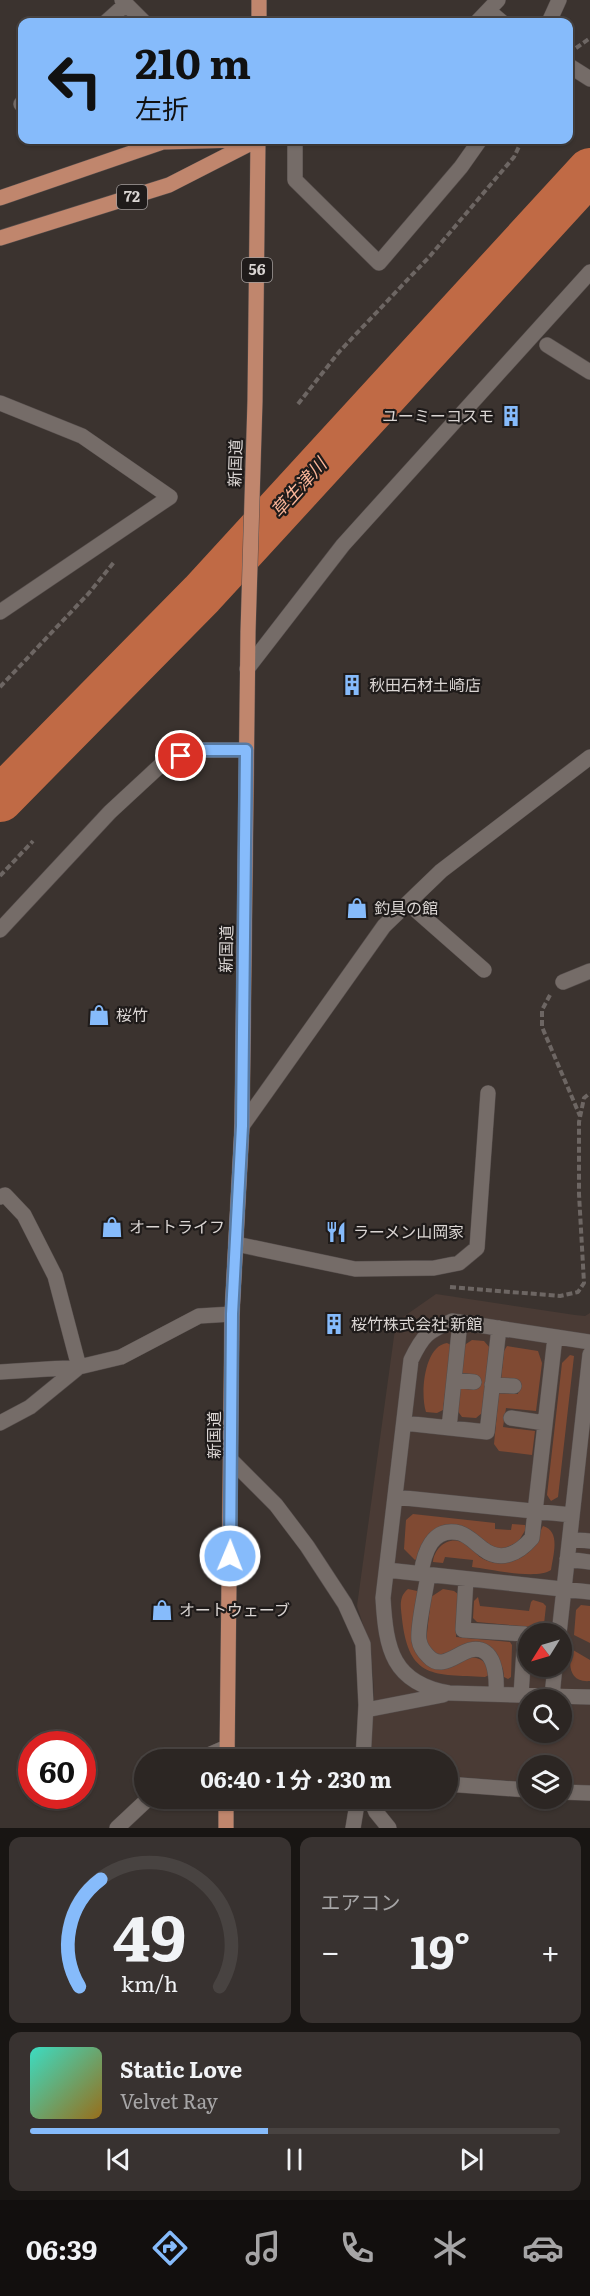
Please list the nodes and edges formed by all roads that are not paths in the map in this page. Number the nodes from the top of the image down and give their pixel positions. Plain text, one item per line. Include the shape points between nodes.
1 (259, 0) edge
2 (559, 0) edge
3 (124, 2) edge
4 (493, 6) edge
5 (110, 18) edge
6 (140, 18) edge
7 (259, 18) edge
8 (481, 18) edge
9 (551, 18) edge
10 (573, 68) edge
11 (590, 79) edge
12 (157, 144) edge
13 (249, 144) edge
14 (257, 144) edge
15 (296, 144) edge
16 (477, 144) edge
17 (0, 198) edge
18 (0, 238) edge
19 (590, 272) edge
20 (547, 345) dead end
21 (590, 372) edge
22 (0, 403) edge
23 (0, 612) edge
24 (247, 669) junction
25 (246, 750) junction
26 (590, 757) edge
27 (409, 904) junction
28 (0, 930) edge
29 (484, 970) dead end
30 (590, 971) edge
31 (563, 982) road end
32 (488, 1092) dead end
33 (242, 1126) junction
34 (0, 1197) edge
35 (236, 1244) junction
36 (232, 1314) junction
37 (460, 1322) junction
38 (499, 1328) junction
39 (555, 1336) junction
40 (590, 1342) edge
41 (590, 1354) edge
42 (79, 1367) junction
43 (0, 1372) edge
44 (454, 1380) junction
45 (474, 1382) dead end
46 (492, 1385) junction
47 (514, 1386) dead end
48 (511, 1419) dead end
49 (0, 1423) edge
50 (404, 1423) junction
51 (545, 1424) junction
52 (449, 1428) junction
53 (232, 1461) junction
54 (395, 1497) junction
55 (536, 1511) junction
56 (572, 1515) junction
57 (570, 1539) junction
58 (590, 1541) edge
59 (567, 1559) junction
60 (590, 1562) edge
61 (387, 1570) junction
62 (425, 1574) junction
63 (466, 1579) junction
64 (564, 1589) junction
65 (590, 1592) edge
66 (560, 1623) edge
67 (521, 1689) edge
68 (449, 1693) junction
69 (496, 1694) junction
70 (518, 1695) edge
71 (572, 1697) edge
72 (590, 1697) edge
73 (366, 1710) junction
74 (227, 1749) edge
75 (364, 1749) edge
76 (458, 1785) edge
77 (518, 1789) edge
78 (572, 1792) edge
79 (590, 1793) edge
80 (137, 1809) edge
81 (226, 1809) edge
82 (356, 1809) edge
83 (375, 1809) edge
84 (117, 1828) edge
85 (226, 1828) edge
86 (353, 1828) edge
87 (389, 1828) edge

1 - 7 main road
2 - 9 street
3 - 5 street
3 - 6 street
4 - 8 street
10 - 11 street
12 - 17 main road
13 - 18 main road, 72 via 169,185
14 - 24 main road, 新国道 / 56
15 - 16 street via 294,180 379,263
19 - 24 street via 344,545
20 - 21 street
22 - 23 street via 82,436 170,497
24 - 25 main road, 新国道 / 56
25 - 28 street via 199,750 164,762 110,812
25 - 33 main road, 新国道 / 56
26 - 27 street via 441,871
27 - 29 street
27 - 33 street via 384,926
30 - 31 street
32 - 35 street via 477,1248 459,1263 434,1268 355,1269
33 - 35 main road, 新国道 / 56
34 - 42 street via 5,1195 24,1215 55,1276
35 - 36 main road, 新国道 / 56
36 - 42 street via 199,1316 121,1357
36 - 53 main road, 新国道 / 56
37 - 38 street
37 - 44 street
37 - 50 street via 452,1321 421,1339 411,1360
38 - 39 street
38 - 46 street
39 - 40 street
39 - 51 street
41 - 56 street
42 - 43 street
42 - 49 street via 30,1407
44 - 45 street
44 - 52 street
46 - 47 street
46 - 52 street via 487,1432
48 - 51 street
50 - 52 street
50 - 54 street
51 - 55 street
53 - 73 street via 276,1505 345,1604 363,1644
53 - 74 main road, 新国道 / 56
54 - 55 street
54 - 61 street
55 - 56 street
55 - 62 street via 532,1538 511,1555 498,1556 461,1533 450,1533 431,1542 424,1553
56 - 57 street
57 - 58 street
57 - 59 street
59 - 60 street
59 - 64 street
61 - 62 street
61 - 68 street via 383,1598 392,1657 407,1676 430,1690
62 - 63 street
62 - 69 street via 418,1638 423,1651 431,1660 440,1662 479,1649 495,1665
63 - 64 street
63 - 67 street via 463,1630 525,1634
64 - 65 street
64 - 66 street
68 - 69 street
68 - 73 street
69 - 70 street
71 - 72 street
73 - 75 street
76 - 77 street
78 - 79 street
80 - 84 street
81 - 85 main road
82 - 86 street
83 - 87 street

